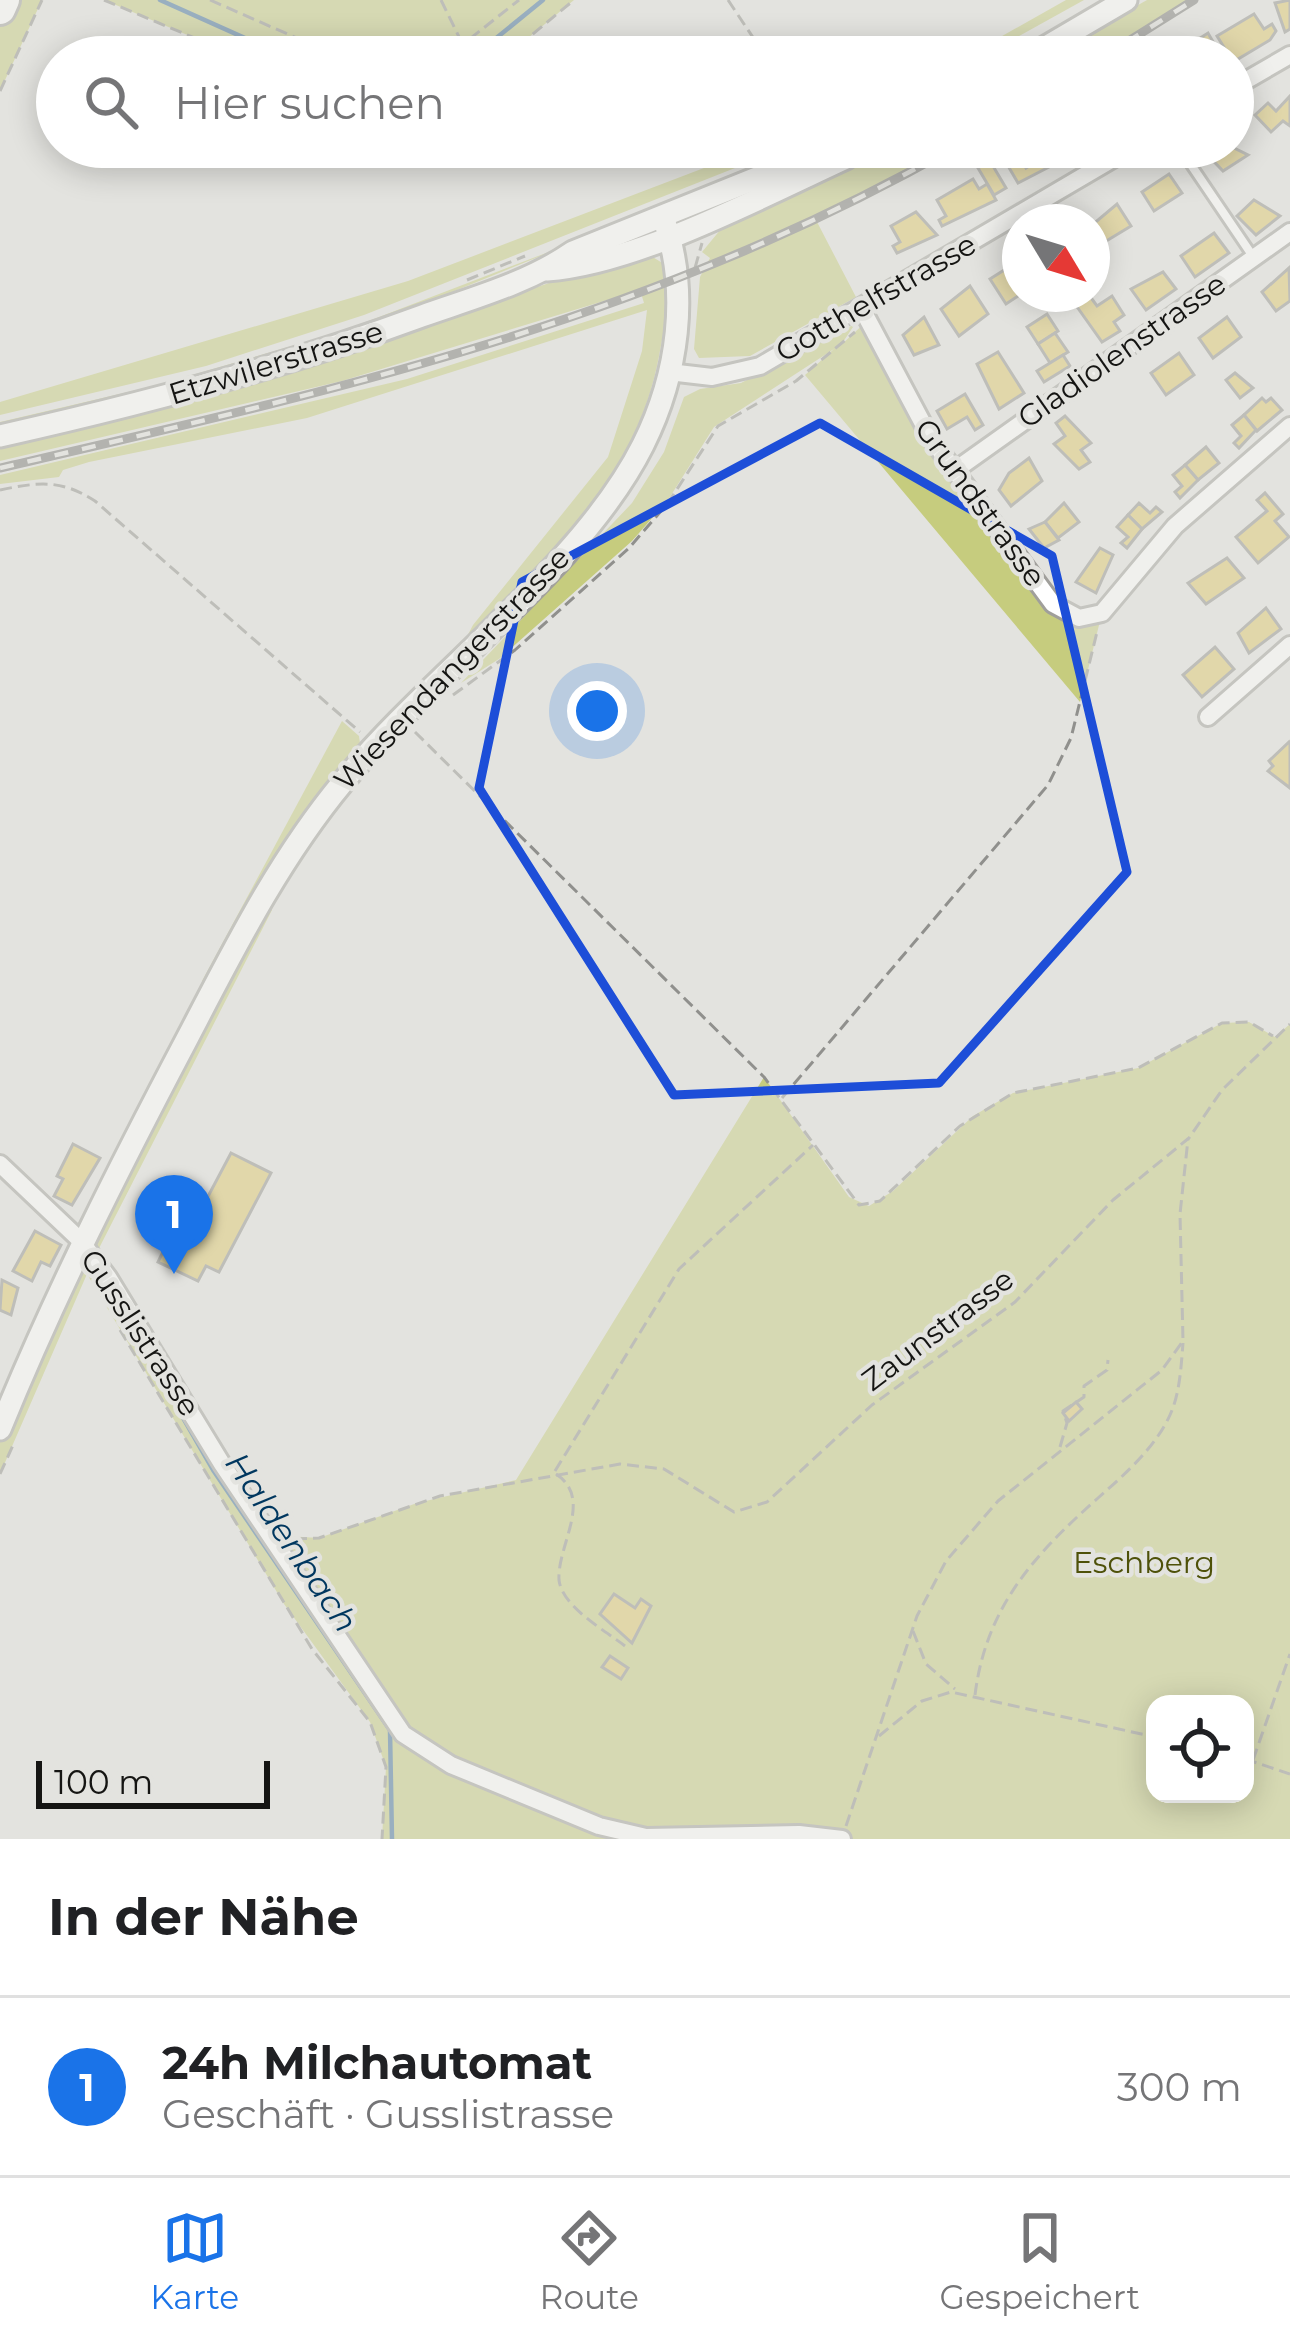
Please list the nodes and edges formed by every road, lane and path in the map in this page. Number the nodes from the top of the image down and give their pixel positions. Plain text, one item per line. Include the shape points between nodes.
1 (4, 0) edge
2 (42, 0) edge
3 (104, 0) edge
4 (210, 0) edge
5 (441, 0) edge
6 (519, 0) edge
7 (574, 0) edge
8 (728, 0) edge
9 (1126, 0) edge
10 (0, 9) edge
11 (190, 36) edge
12 (292, 36) edge
13 (458, 36) edge
14 (473, 36) edge
15 (530, 36) edge
16 (752, 36) edge
17 (1065, 36) edge
18 (1290, 55) edge
19 (1254, 76) edge
20 (0, 91) edge
21 (789, 168) edge
22 (819, 168) edge
23 (1097, 168) edge
24 (1191, 168) edge
25 (666, 225) junction
26 (1290, 232) edge
27 (712, 234) dead end
28 (1254, 258) junction
29 (538, 262) junction
30 (464, 281) dead end
31 (695, 285) dead end
32 (861, 307) junction
33 (841, 344) dead end
34 (669, 372) junction
35 (1290, 426) edge
36 (0, 436) edge
37 (955, 471) junction
38 (0, 490) edge
39 (1102, 614) junction
40 (1290, 645) edge
41 (448, 698) dead end
42 (1208, 717) dead end
43 (411, 729) dead end
44 (375, 745) junction
45 (1290, 1024) edge
46 (1275, 1038) junction
47 (782, 1098) junction
48 (1189, 1138) junction
49 (813, 1144) junction
50 (0, 1164) edge
51 (81, 1241) junction
52 (121, 1331) dead end
53 (1184, 1342) junction
54 (1108, 1360) dead end
55 (9, 1431) edge
56 (1061, 1449) junction
57 (555, 1473) junction
58 (0, 1474) edge
59 (270, 1535) junction
60 (912, 1629) junction
61 (625, 1646) dead end
62 (1290, 1654) edge
63 (959, 1692) junction
64 (975, 1695) junction
65 (1146, 1736) edge
66 (878, 1737) junction
67 (1254, 1754) edge
68 (1254, 1761) edge
69 (1290, 1774) edge
70 (382, 1839) edge
71 (842, 1839) edge

1 - 10 highway
2 - 20 path
3 - 11 path
4 - 12 path
5 - 13 path
6 - 14 path
7 - 15 path
8 - 16 path
9 - 17 main road
18 - 19 street
21 - 25 main road, Etzwilerstrasse
22 - 25 main road, Etzwilerstrasse
23 - 32 street, Gotthelfstrasse
24 - 28 lane
25 - 29 main road, Etzwilerstrasse
25 - 34 main road, Wiesendangerstrasse via 678,309
26 - 28 street, Gladiolenstrasse
27 - 31 path via 697,254
28 - 37 street, Gladiolenstrasse
29 - 30 path
29 - 36 main road, Etzwilerstrasse via 297,360
32 - 34 street, Gotthelfstrasse via 745,371
32 - 37 street, Grundstrasse
33 - 41 path via 718,426 629,548
34 - 44 main road, Wiesendangerstrasse via 645,441 598,514
35 - 39 street via 1186,515
37 - 39 street, Grundstrasse via 1053,604 1079,618
38 - 44 path via 69,484 95,501
39 - 47 path via 1071,738 1048,785
40 - 42 street
43 - 47 path
44 - 51 main road, Wiesendangerstrasse via 260,903
45 - 46 path, Zaunstrasse
46 - 48 path, Zaunstrasse via 1211,1103
46 - 49 path via 1232,1021 1138,1068 1012,1093 960,1126 868,1206 849,1197
47 - 49 path
48 - 53 path via 1180,1214
48 - 57 path, Zaunstrasse via 1113,1201 1015,1302 872,1405 761,1507 728,1510 648,1465
49 - 57 path via 679,1269
50 - 51 street, Gusslistrasse
51 - 55 main road, Wiesendangerstrasse
51 - 59 street, Gusslistrasse
52 - 70 path via 312,1649 370,1722 388,1789
53 - 56 path via 1162,1370
53 - 64 path via 1164,1425 1017,1578 992,1627
54 - 56 path via 1084,1397 1063,1411
55 - 58 path
56 - 60 path via 957,1546
57 - 59 path, Zaunstrasse via 440,1496 319,1538
57 - 61 path via 568,1482 573,1501 559,1582 571,1603
59 - 71 street, Gusslistrasse via 403,1734 451,1766 646,1837
60 - 63 path via 926,1664
60 - 66 path
62 - 67 path
63 - 64 path
63 - 66 path via 922,1701
64 - 65 path
66 - 71 path
68 - 69 path

